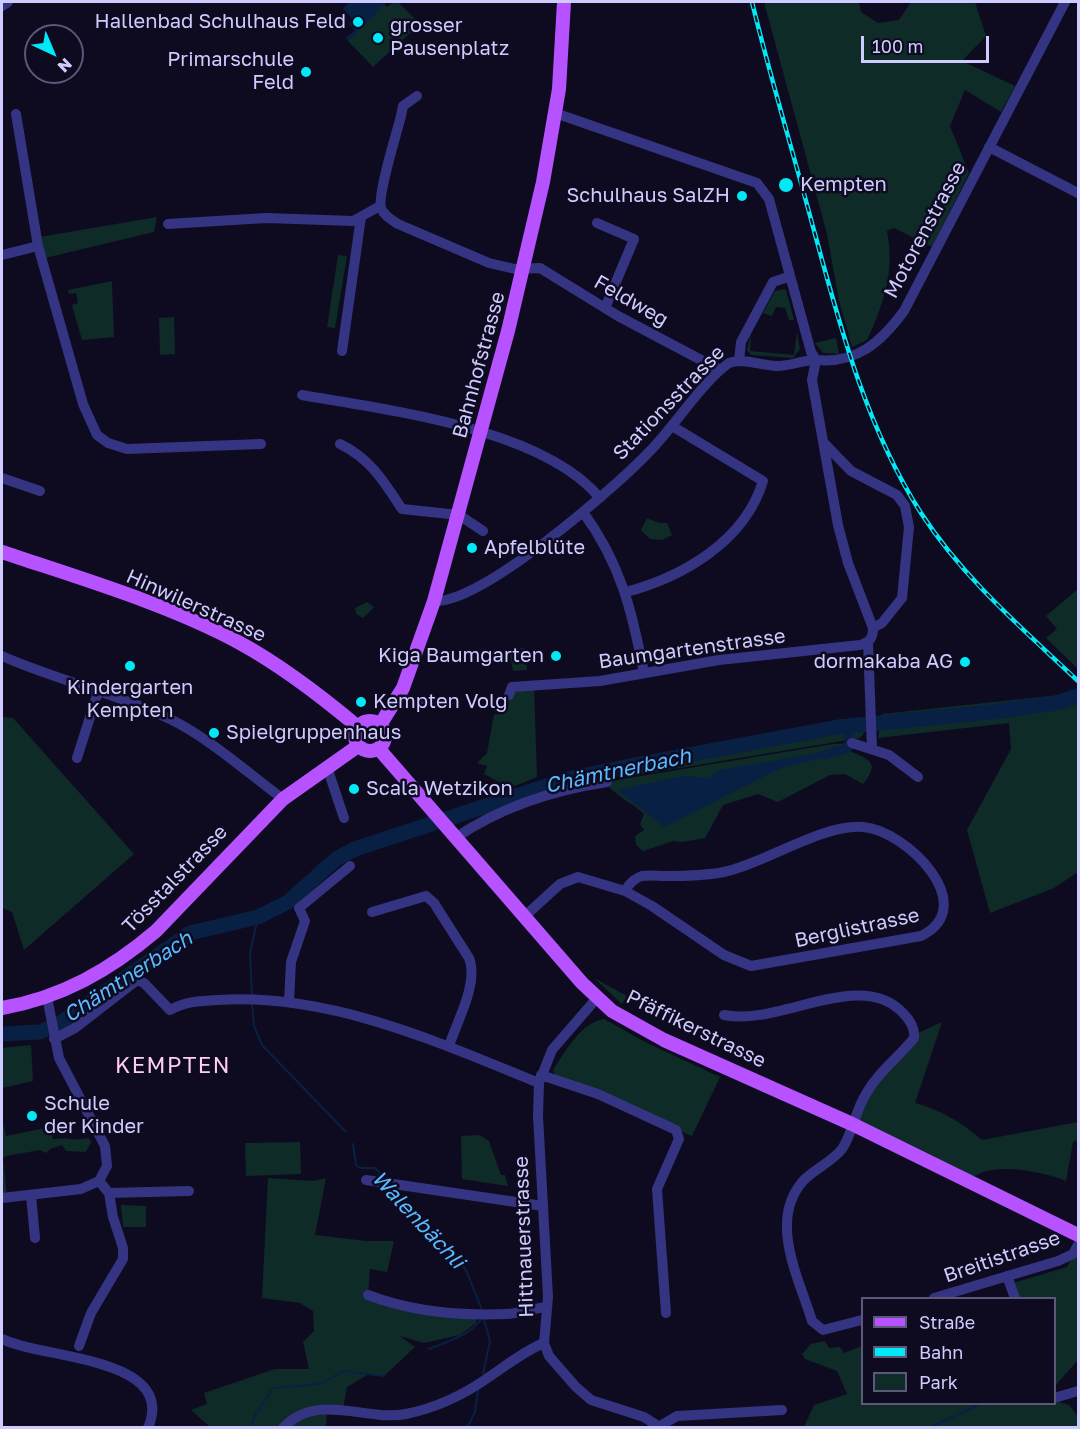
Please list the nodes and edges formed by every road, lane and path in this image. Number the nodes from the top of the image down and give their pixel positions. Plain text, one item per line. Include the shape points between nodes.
1 (8, 2) edge
2 (564, 2) edge
3 (1065, 2) edge
4 (2, 6) edge
5 (417, 96) dead end
6 (555, 112) junction
7 (16, 114) dead end
8 (989, 147) junction
9 (1078, 193) edge
10 (380, 206) junction
11 (361, 217) junction
12 (597, 223) dead end
13 (168, 224) dead end
14 (38, 246) junction
15 (2, 255) edge
16 (524, 268) junction
17 (788, 277) junction
18 (605, 308) junction
19 (342, 351) dead end
20 (816, 360) junction
21 (740, 361) junction
22 (789, 367) junction
23 (720, 370) junction
24 (812, 380) junction
25 (302, 394) dead end
26 (672, 426) junction
27 (481, 432) junction
28 (824, 443) junction
29 (261, 444) dead end
30 (340, 444) dead end
31 (2, 478) edge
32 (40, 491) dead end
33 (600, 498) junction
34 (583, 512) junction
35 (459, 515) junction
36 (483, 531) dead end
37 (2, 552) edge
38 (626, 592) junction
39 (434, 601) junction
40 (873, 628) junction
41 (868, 642) junction
42 (2, 656) edge
43 (644, 673) junction
44 (98, 692) junction
45 (510, 695) dead end
46 (400, 697) junction
47 (425, 701) dead end
48 (381, 724) junction
49 (358, 727) junction
50 (852, 743) dead end
51 (358, 746) junction
52 (379, 749) junction
53 (872, 749) junction
54 (77, 758) dead end
55 (327, 767) junction
56 (918, 777) dead end
57 (607, 782) dead end
58 (283, 799) junction
59 (344, 818) dead end
60 (452, 834) junction
61 (350, 866) dead end
62 (626, 891) junction
63 (372, 912) dead end
64 (525, 916) junction
65 (46, 998) junction
66 (597, 999) junction
67 (290, 1002) junction
68 (2, 1008) edge
69 (724, 1015) dead end
70 (53, 1037) junction
71 (449, 1046) junction
72 (540, 1079) junction
73 (852, 1124) junction
74 (366, 1180) dead end
75 (99, 1181) junction
76 (189, 1191) dead end
77 (110, 1193) junction
78 (31, 1194) junction
79 (2, 1198) edge
80 (543, 1206) junction
81 (1078, 1234) edge
82 (35, 1238) dead end
83 (1078, 1245) edge
84 (1007, 1276) junction
85 (368, 1295) dead end
86 (940, 1297) edge
87 (1014, 1297) edge
88 (547, 1308) junction
89 (666, 1313) dead end
90 (861, 1320) edge
91 (2, 1339) edge
92 (544, 1343) junction
93 (79, 1346) dead end
94 (1078, 1391) edge
95 (1056, 1397) edge
96 (782, 1410) dead end
97 (660, 1427) edge
98 (148, 1428) edge
99 (283, 1428) edge

1 - 4 street
2 - 6 main road, Bahnhofstrasse
3 - 8 street, Motorenstrasse
5 - 10 street via 404,106
6 - 16 main road, Bahnhofstrasse
6 - 17 street via 757,183 769,199
7 - 14 street
8 - 9 street
8 - 20 street, Motorenstrasse via 892,327 879,341 855,355 832,362
10 - 11 street
10 - 16 street, Feldweg via 398,224 464,254 489,263
11 - 13 street via 343,221 266,218
11 - 19 street
12 - 18 street via 634,239
14 - 15 street
14 - 29 street via 85,410 102,439 127,449
16 - 18 street, Feldweg via 540,268
16 - 27 main road, Bahnhofstrasse
17 - 20 street
17 - 21 street, Stationsstrasse via 773,282 741,342
18 - 23 street, Feldweg
20 - 22 street, Motorenstrasse
20 - 24 street
21 - 22 street, Motorenstrasse
21 - 23 street, Stationsstrasse
22 - 24 street via 802,370
23 - 26 street, Stationsstrasse
24 - 28 street
25 - 27 street via 443,420
26 - 33 street, Stationsstrasse
26 - 38 street via 763,481 746,515 710,553 668,578
27 - 33 street via 553,462
27 - 35 main road, Bahnhofstrasse
28 - 40 street via 844,549
28 - 40 street via 851,471 897,495 905,506 909,526 902,598
30 - 35 street via 359,453 376,470 402,509
31 - 32 street
33 - 34 street, Stationsstrasse
34 - 38 street via 607,548
34 - 39 street, Stationsstrasse via 536,549 476,587 443,602
35 - 36 street
35 - 39 main road, Bahnhofstrasse
37 - 49 main road, Hinwilerstrasse via 136,599 238,642 290,674
38 - 43 street
39 - 46 main road, Bahnhofstrasse
40 - 41 street
41 - 43 street, Baumgartenstrasse
41 - 53 street
42 - 44 street
43 - 45 street, Baumgartenstrasse via 600,681 512,687
44 - 54 street
44 - 58 street via 173,721
46 - 47 street via 412,702
46 - 48 main road, Bahnhofstrasse
48 - 49 main road via 366,722
48 - 52 main road via 386,737
49 - 51 main road
50 - 53 street
51 - 52 main road via 370,752
51 - 55 main road, Tösstalstrasse
52 - 60 main road, Pfäffikerstrasse
53 - 56 street via 889,755
55 - 58 main road, Tösstalstrasse
55 - 59 street
57 - 60 street via 550,793
58 - 65 main road, Tösstalstrasse via 133,951 96,976
60 - 64 main road, Pfäffikerstrasse
61 - 67 street via 299,908 305,921 291,962
62 - 62 street, Berglistrasse via 724,955 752,966 921,936 932,931 944,902 932,868 883,832 866,827 838,830 720,873 641,876
62 - 64 street, Berglistrasse via 578,877 560,884
63 - 71 street via 426,896 469,958 471,980
64 - 66 main road, Pfäffikerstrasse
65 - 68 main road, Tösstalstrasse
65 - 70 street
66 - 72 street, Hittnauerstrasse via 552,1050
66 - 73 main road, Pfäffikerstrasse via 630,1023 664,1040
67 - 70 street via 257,998 189,1001 170,1010 137,980 75,1028
67 - 71 street via 371,1021
69 - 73 street via 745,1018 858,995 879,997 898,1008 912,1025 914,1038 879,1073
70 - 75 street via 65,1070 105,1146 107,1166
71 - 72 street
72 - 80 street, Hittnauerstrasse via 537,1098
72 - 89 street via 609,1099 675,1130 679,1139 657,1189
73 - 81 main road, Pfäffikerstrasse
73 - 90 street via 839,1152 795,1192 788,1208 786,1236 817,1327 831,1330
74 - 80 street
75 - 77 street
75 - 78 street via 81,1189
76 - 77 street
77 - 93 street via 123,1259 91,1313
78 - 79 street
78 - 82 street
80 - 88 street, Hittnauerstrasse
83 - 84 street, Breitistrasse via 1069,1257
84 - 86 street, Breitistrasse
84 - 87 street
85 - 88 street via 408,1306 483,1314
88 - 92 street, Hittnauerstrasse
91 - 98 street via 134,1376 151,1397
92 - 97 street, Hittnauerstrasse via 549,1356 591,1400 645,1417
92 - 99 street via 530,1348 477,1385 422,1410 392,1416 344,1409 317,1410 295,1417
94 - 95 street
96 - 97 street via 677,1416

